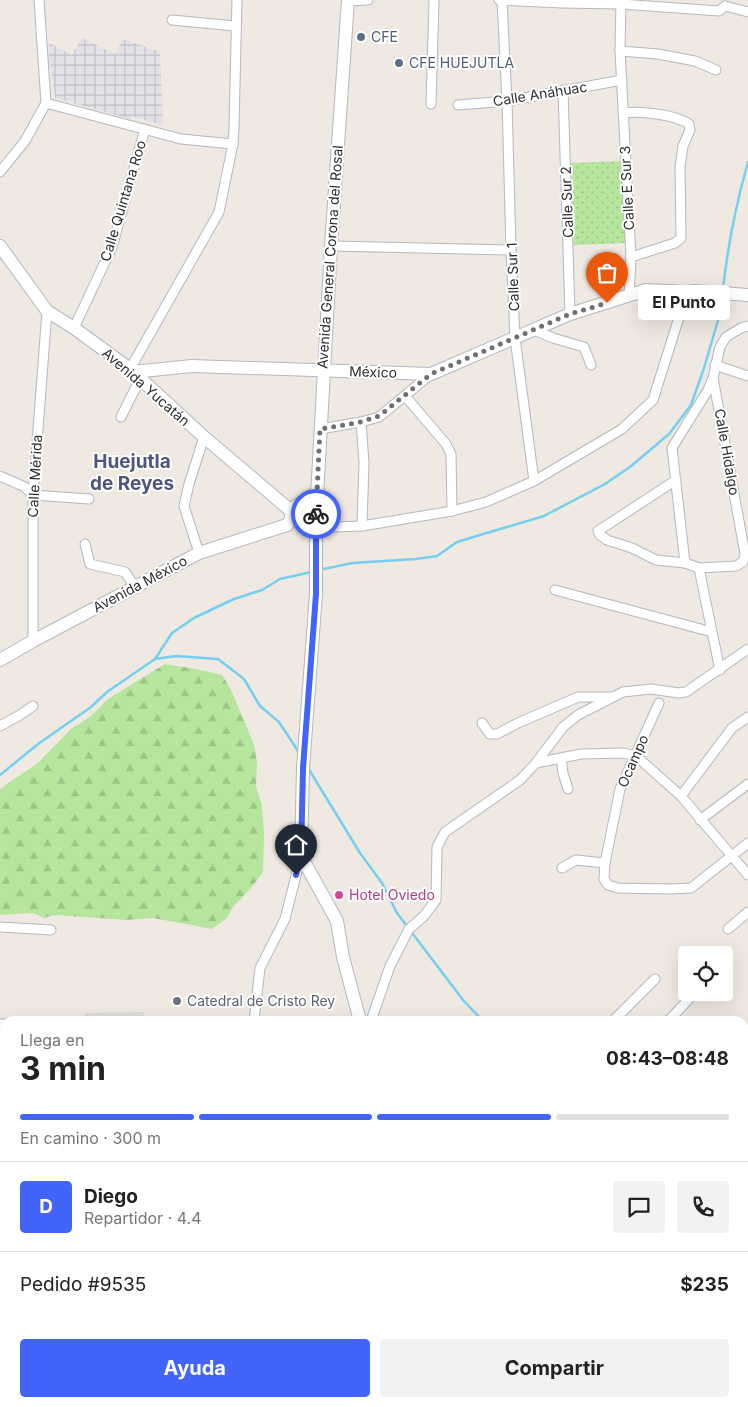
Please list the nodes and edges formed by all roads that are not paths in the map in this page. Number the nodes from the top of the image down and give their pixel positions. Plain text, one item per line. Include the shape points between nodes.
1 (40, 0) edge
2 (237, 0) edge
3 (348, 0) edge
4 (368, 0) edge
5 (434, 0) edge
6 (501, 0) edge
7 (562, 2) edge
8 (621, 2) edge
9 (726, 3) edge
10 (748, 12) edge
11 (172, 20) dead end
12 (235, 26) junction
13 (620, 51) junction
14 (716, 70) dead end
15 (622, 80) junction
16 (563, 90) junction
17 (507, 101) junction
18 (46, 102) junction
19 (431, 104) dead end
20 (458, 105) dead end
21 (623, 113) junction
22 (145, 129) junction
23 (233, 144) junction
24 (0, 172) edge
25 (0, 246) edge
26 (330, 246) junction
27 (511, 250) junction
28 (632, 257) junction
29 (691, 291) junction
30 (747, 295) edge
31 (629, 296) junction
32 (47, 311) junction
33 (570, 314) junction
34 (748, 326) edge
35 (74, 328) junction
36 (534, 330) junction
37 (515, 338) junction
38 (591, 365) dead end
39 (715, 365) junction
40 (323, 370) junction
41 (134, 373) junction
42 (431, 374) junction
43 (748, 376) edge
44 (713, 378) junction
45 (405, 396) junction
46 (121, 417) dead end
47 (361, 422) junction
48 (320, 429) junction
49 (204, 437) junction
50 (0, 476) edge
51 (676, 480) junction
52 (534, 481) junction
53 (316, 492) junction
54 (33, 495) junction
55 (89, 498) dead end
56 (452, 511) junction
57 (290, 518) junction
58 (362, 526) junction
59 (85, 544) dead end
60 (199, 553) junction
61 (685, 563) junction
62 (699, 568) junction
63 (135, 586) junction
64 (555, 590) dead end
65 (712, 632) junction
66 (33, 640) junction
67 (748, 649) edge
68 (0, 660) edge
69 (720, 670) junction
70 (614, 697) junction
71 (659, 703) dead end
72 (32, 706) dead end
73 (748, 717) edge
74 (482, 723) dead end
75 (0, 726) edge
76 (636, 756) junction
77 (561, 758) junction
78 (536, 763) junction
79 (748, 784) edge
80 (568, 789) dead end
81 (681, 796) junction
82 (700, 820) junction
83 (748, 843) edge
84 (732, 855) junction
85 (301, 856) junction
86 (606, 864) junction
87 (562, 868) dead end
88 (748, 875) edge
89 (748, 912) edge
90 (0, 927) edge
91 (728, 929) dead end
92 (51, 930) dead end
93 (655, 979) dead end
94 (688, 1001) edge
95 (255, 1016) edge
96 (359, 1016) edge
97 (373, 1016) edge
98 (619, 1016) edge
99 (673, 1016) edge

1 - 18 street
2 - 12 street
3 - 4 street
3 - 26 street, Avenida General Corona del Rosal
5 - 19 street
6 - 7 street
6 - 17 street, Calle Sur 1
7 - 8 street
8 - 9 street via 719,11
8 - 13 street, Calle E Sur 3
9 - 10 street
11 - 12 street
12 - 23 street
13 - 14 street via 695,61
13 - 15 street, Calle E Sur 3
15 - 16 street, Calle Anáhuac
15 - 21 street, Calle E Sur 3
16 - 17 street, Calle Anáhuac
16 - 33 street, Calle Sur 2
17 - 20 street, Calle Anáhuac
17 - 27 street, Calle Sur 1
18 - 22 street
18 - 24 street via 24,141
21 - 28 street, Calle E Sur 3
21 - 28 street via 681,118 689,124 690,130 682,146 680,167 681,238
22 - 23 street via 181,139
22 - 35 street, Calle Quintana Roo via 112,247
23 - 41 street via 219,212
25 - 32 street, Avenida Yucatán
26 - 27 street
26 - 40 street, Avenida General Corona del Rosal
27 - 37 street, Calle Sur 1
28 - 31 street, Calle E Sur 3
29 - 30 street, México
29 - 31 street, México via 646,290
29 - 52 street via 653,400 622,429
31 - 33 street, México
32 - 35 street, Avenida Yucatán
32 - 54 street, Calle Mérida
33 - 36 street, México
34 - 39 street via 726,337
35 - 41 street, Avenida Yucatán
36 - 37 street, México
36 - 38 street via 584,346
37 - 42 street, México
37 - 52 street, Calle Sur 1
39 - 43 street
39 - 44 street
40 - 41 street, México via 192,366
40 - 42 street, México
40 - 48 street, Avenida General Corona del Rosal
41 - 46 street
41 - 49 street, Avenida Yucatán
42 - 45 street
44 - 51 street via 672,448
44 - 62 street, Calle Hidalgo via 745,554 743,562 736,566
45 - 47 street via 379,416
45 - 56 street via 451,454
47 - 48 street
47 - 58 street via 364,462
48 - 53 street, Avenida General Corona del Rosal
49 - 57 street, Avenida Yucatán
49 - 60 street via 184,506
50 - 54 street via 26,487
51 - 61 street
51 - 61 street via 598,531 607,540 656,560
52 - 56 street via 486,502
53 - 57 street, Avenida México
53 - 85 street, Avenida General Corona del Rosal, bridge via 316,594 303,768
54 - 55 street
54 - 66 street, Calle Mérida
56 - 58 street
57 - 58 street via 334,527
57 - 60 street, Avenida México
59 - 63 street via 90,564 125,572
60 - 63 street, Avenida México
61 - 62 street
62 - 65 street
63 - 66 street, Avenida México
64 - 65 street
65 - 69 street
66 - 68 street, Avenida México
67 - 69 street
69 - 70 street via 686,692 651,689 623,692
70 - 74 street via 578,697 497,734 490,734
70 - 78 street via 578,715 563,727
71 - 76 street, Ocampo
72 - 75 street
73 - 81 street via 732,728
76 - 77 street via 623,753 581,754
76 - 81 street
76 - 86 street, Ocampo via 620,789
77 - 78 street
77 - 80 street
78 - 97 street via 520,780 446,832 436,847 436,900 408,929 390,966
79 - 82 street
81 - 82 street
82 - 84 street
83 - 84 street
84 - 86 street, Ocampo via 691,888 618,888 604,879
84 - 88 street
85 - 95 street via 285,919 260,968
85 - 96 street via 337,921
86 - 87 street via 576,860
89 - 91 street
90 - 92 street
93 - 98 street
94 - 99 street

